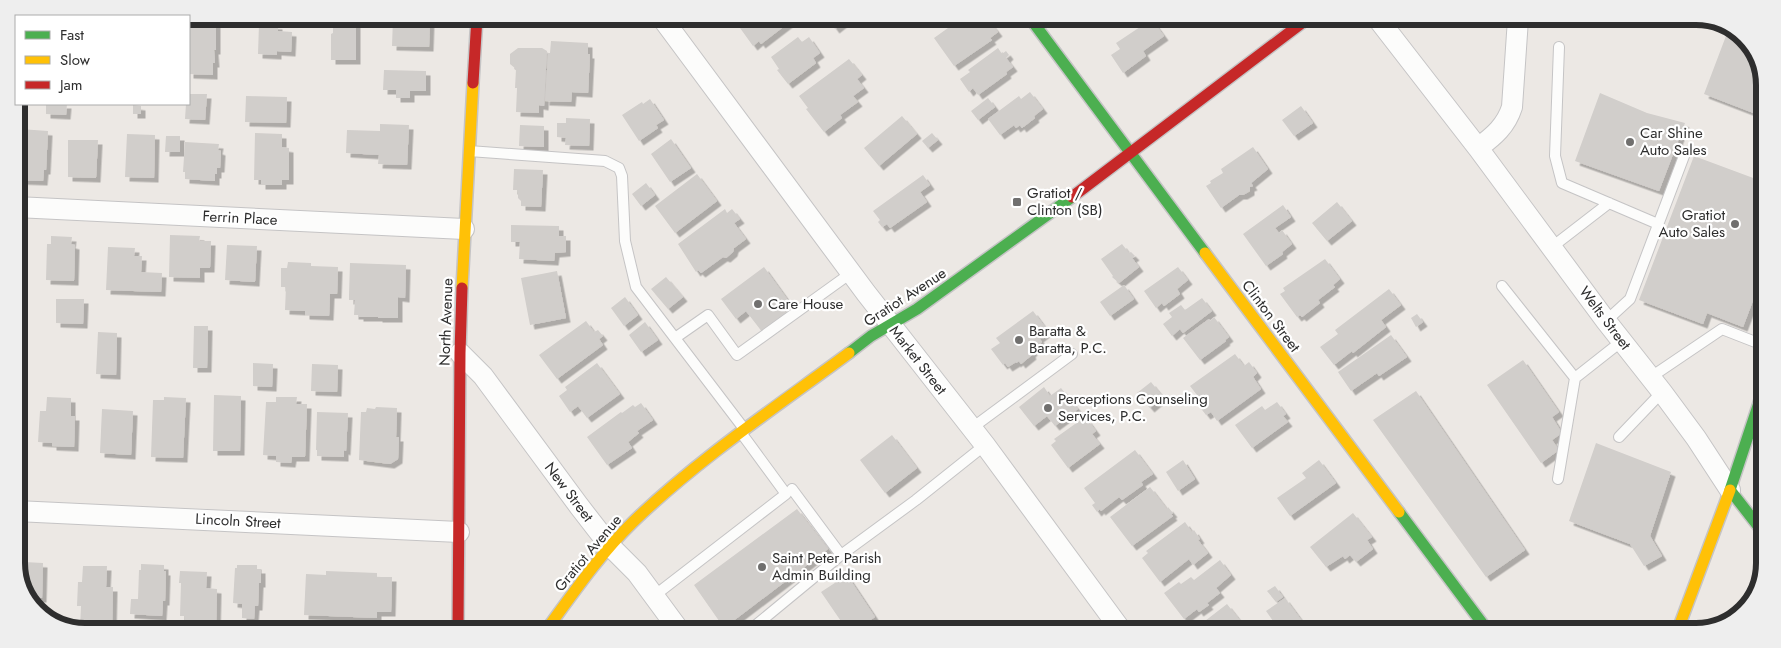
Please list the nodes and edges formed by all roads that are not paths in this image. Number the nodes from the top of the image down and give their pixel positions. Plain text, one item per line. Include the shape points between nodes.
1 (477, 25) edge
2 (667, 25) edge
3 (1035, 25) edge
4 (1299, 25) edge
5 (1383, 25) edge
6 (1518, 25) edge
7 (1560, 47) dead end
8 (1478, 148) junction
9 (469, 151) junction
10 (1131, 153) junction
11 (1684, 156) dead end
12 (1609, 203) junction
13 (25, 206) edge
14 (1658, 224) junction
15 (464, 229) junction
16 (1552, 247) junction
17 (851, 273) junction
18 (1502, 286) dead end
19 (1606, 320) junction
20 (891, 324) junction
21 (675, 338) junction
22 (1622, 341) junction
23 (1756, 343) edge
24 (460, 353) junction
25 (1072, 354) dead end
26 (1575, 378) junction
27 (1657, 385) junction
28 (1756, 412) edge
29 (972, 428) junction
30 (744, 432) junction
31 (1619, 437) dead end
32 (985, 445) junction
33 (1558, 480) dead end
34 (792, 489) dead end
35 (1730, 490) junction
36 (25, 511) edge
37 (1756, 523) edge
38 (459, 532) junction
39 (610, 546) junction
40 (841, 555) junction
41 (654, 596) junction
42 (458, 623) edge
43 (551, 623) edge
44 (674, 623) edge
45 (758, 623) edge
46 (1114, 623) edge
47 (1482, 623) edge
48 (1680, 623) edge

1 - 9 main road, North Avenue
2 - 17 street, Market Street
3 - 10 main road, Clinton Street
4 - 10 main road, Gratiot Avenue
5 - 8 street, Welts Street
6 - 8 street via 1509,117
7 - 12 lane via 1555,156 1558,172 1562,182
8 - 16 street, Welts Street
9 - 15 main road, North Avenue
9 - 21 lane via 605,161 619,168 625,241 634,281
10 - 20 main road, Gratiot Avenue via 1028,230
10 - 47 main road, Clinton Street
11 - 14 lane
12 - 14 lane
12 - 16 lane
13 - 15 street, Ferrin Place
14 - 19 lane via 1630,299
15 - 24 main road, North Avenue
16 - 19 street, Welts Street
17 - 20 street, Market Street
17 - 21 lane via 737,355 708,315
18 - 26 lane
19 - 22 street, Welts Street
20 - 29 street, Market Street
20 - 30 main road, Gratiot Avenue
21 - 30 lane
22 - 26 lane
22 - 27 street, Welts Street
23 - 27 lane via 1722,329
24 - 38 main road, North Avenue
24 - 39 street, New Street via 483,376
25 - 29 lane
26 - 33 lane
27 - 31 lane
27 - 35 street, Welts Street
28 - 35 main road
29 - 32 street, Market Street
30 - 39 main road, Gratiot Avenue via 687,474
30 - 41 lane via 786,494
32 - 40 lane
32 - 46 street, Market Street
34 - 40 lane
35 - 37 main road
35 - 48 main road
36 - 38 street, Lincoln Street
38 - 42 main road, North Avenue
39 - 41 street, New Street
39 - 43 main road, Gratiot Avenue
40 - 45 lane
41 - 44 street, New Street

